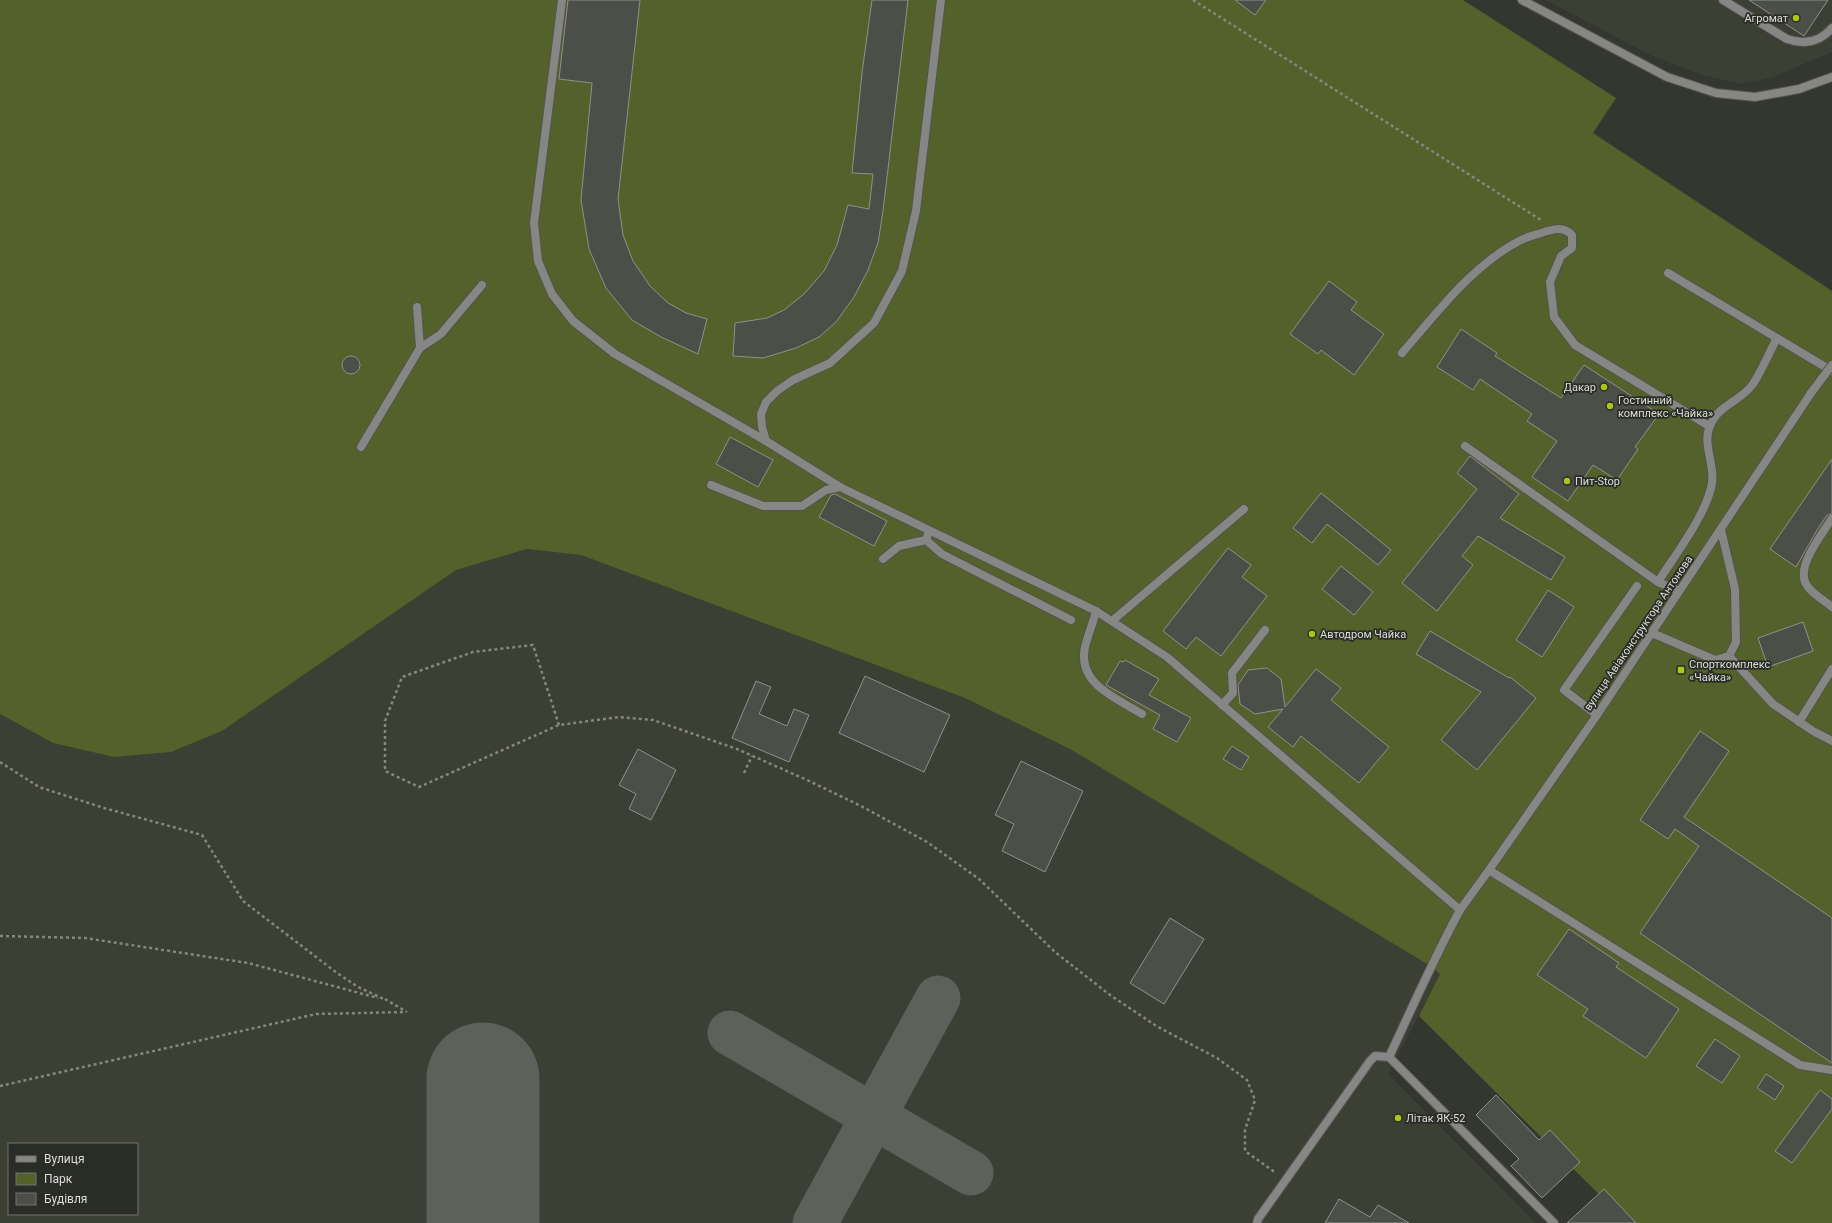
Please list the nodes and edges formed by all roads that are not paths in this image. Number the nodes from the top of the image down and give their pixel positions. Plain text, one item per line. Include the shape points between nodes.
1 (562, 0) edge
2 (941, 0) edge
3 (1522, 0) edge
4 (1723, 0) edge
5 (1832, 28) edge
6 (1832, 77) edge
7 (1668, 272) dead end
8 (482, 285) dead end
9 (417, 307) dead end
10 (1777, 338) junction
11 (420, 348) junction
12 (1402, 354) dead end
13 (1832, 365) edge
14 (1832, 371) edge
15 (1709, 426) junction
16 (766, 441) junction
17 (1465, 446) dead end
18 (361, 447) dead end
19 (710, 485) dead end
20 (840, 488) junction
21 (1244, 509) dead end
22 (1832, 518) edge
23 (1721, 530) junction
24 (928, 531) junction
25 (926, 540) junction
26 (882, 560) dead end
27 (1658, 582) junction
28 (1638, 586) dead end
29 (1679, 591) junction
30 (1832, 607) edge
31 (1096, 611) junction
32 (1071, 620) dead end
33 (1112, 621) junction
34 (1265, 630) dead end
35 (1652, 633) junction
36 (1730, 656) junction
37 (1832, 669) edge
38 (1222, 705) junction
39 (1142, 714) dead end
40 (1597, 715) junction
41 (1799, 722) junction
42 (1832, 741) edge
43 (1489, 870) junction
44 (1460, 910) junction
45 (1389, 1057) junction
46 (1832, 1070) edge
47 (1257, 1223) edge
48 (1554, 1223) edge

1 - 16 street via 534,223 538,260 552,294 573,321 615,354
2 - 16 street via 916,211 902,271 874,323 830,363 793,380 766,402 761,414
3 - 6 street via 1667,77 1716,93 1755,97 1799,89
4 - 5 street via 1787,40 1799,43 1815,41
7 - 10 street
8 - 11 street via 441,334
9 - 11 street
10 - 14 street
10 - 15 street via 1752,384 1719,411
11 - 18 street
12 - 15 street via 1483,265 1521,240 1555,228 1567,230 1572,235 1572,248 1561,256 1550,282 1554,317 1575,345
13 - 23 street, вулиця Авіаконструктора Антонова, bridge
15 - 27 street via 1707,438 1712,471 1709,495 1696,522
16 - 20 street
17 - 27 street
19 - 20 street via 763,506 802,506 826,490
20 - 24 street
21 - 33 street
22 - 30 street via 1805,562 1803,571 1807,587
23 - 29 street, вулиця Авіаконструктора Антонова
23 - 36 street via 1735,589 1736,642
24 - 25 street
24 - 31 street
25 - 26 street via 900,546
25 - 32 street via 942,554
27 - 29 street
28 - 40 street via 1564,690
29 - 35 street, вулиця Авіаконструктора Антонова
31 - 33 street
31 - 39 street via 1085,648 1088,673 1098,687
33 - 38 street via 1166,657
34 - 38 street via 1232,673 1233,693
35 - 36 street via 1715,660
35 - 40 street, вулиця Авіаконструктора Антонова
36 - 41 street via 1773,704
37 - 41 street
38 - 44 street
40 - 43 street, вулиця Авіаконструктора Антонова
41 - 42 street
43 - 44 street, вулиця Авіаконструктора Антонова
43 - 46 street via 1800,1065
44 - 45 street, вулиця Авіаконструктора Антонова
45 - 47 street via 1375,1056 1370,1061
45 - 48 street

